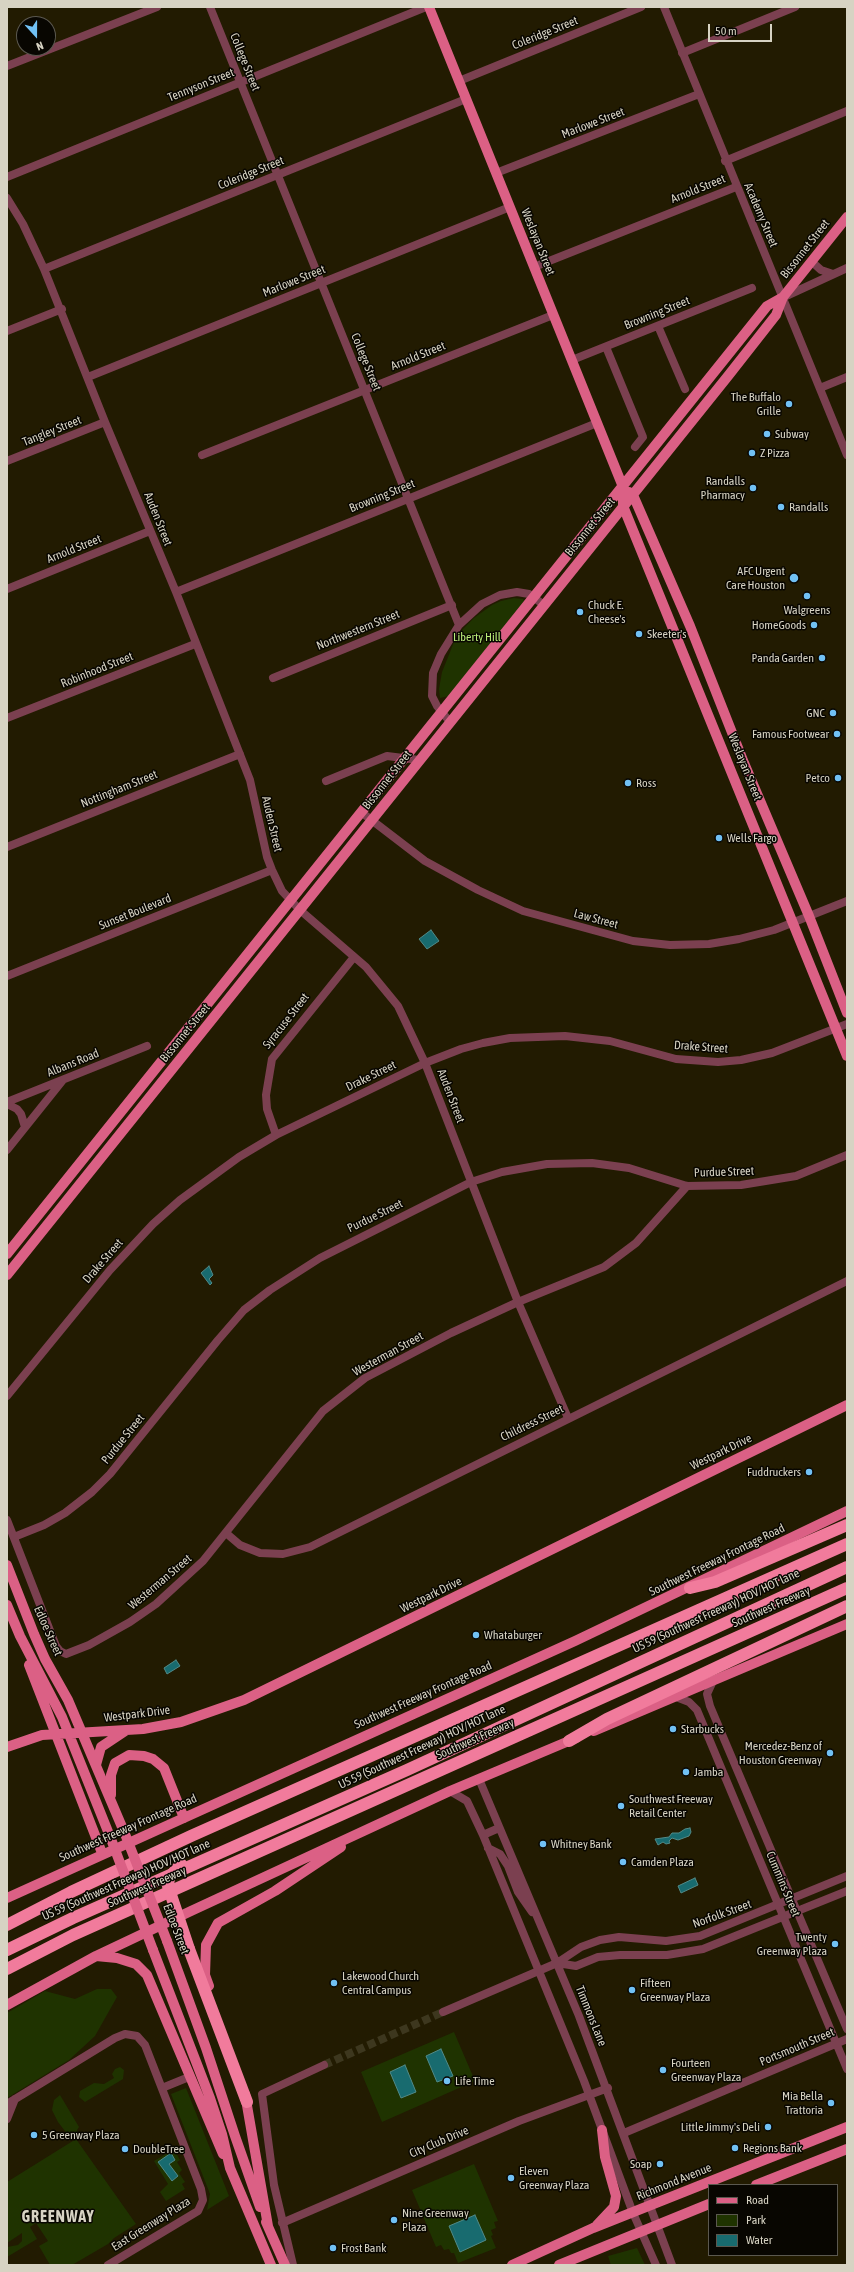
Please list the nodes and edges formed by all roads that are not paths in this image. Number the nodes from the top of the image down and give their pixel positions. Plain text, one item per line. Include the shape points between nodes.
1 (156, 7) edge
2 (210, 7) edge
3 (426, 7) edge
4 (429, 7) edge
5 (641, 7) edge
6 (664, 7) edge
7 (794, 7) edge
8 (682, 53) junction
9 (7, 66) edge
10 (459, 81) junction
11 (240, 82) junction
12 (699, 94) junction
13 (466, 99) junction
14 (847, 111) edge
15 (726, 161) junction
16 (496, 173) junction
17 (277, 175) junction
18 (7, 177) edge
19 (736, 187) junction
20 (8, 201) edge
21 (510, 207) junction
22 (847, 217) edge
23 (811, 261) junction
24 (534, 267) junction
25 (847, 268) edge
26 (44, 269) junction
27 (833, 274) junction
28 (321, 283) junction
29 (752, 288) dead end
30 (783, 297) junction
31 (62, 310) junction
32 (554, 315) junction
33 (658, 326) junction
34 (7, 331) edge
35 (606, 347) junction
36 (572, 360) junction
37 (88, 377) junction
38 (847, 377) edge
39 (820, 388) junction
40 (684, 389) dead end
41 (364, 390) junction
42 (105, 422) junction
43 (597, 423) junction
44 (635, 447) dead end
45 (202, 455) dead end
46 (847, 455) edge
47 (7, 462) edge
48 (623, 487) junction
49 (633, 494) junction
50 (408, 499) junction
51 (623, 506) junction
52 (150, 531) junction
53 (7, 589) edge
54 (176, 592) junction
55 (533, 598) junction
56 (452, 605) junction
57 (544, 605) junction
58 (459, 625) junction
59 (690, 626) junction
60 (675, 631) junction
61 (195, 644) junction
62 (273, 678) dead end
63 (441, 712) junction
64 (7, 718) edge
65 (450, 722) junction
66 (240, 754) junction
67 (405, 758) junction
68 (419, 760) junction
69 (744, 763) junction
70 (731, 767) junction
71 (326, 781) dead end
72 (362, 812) junction
73 (371, 821) junction
74 (7, 847) edge
75 (272, 870) junction
76 (291, 900) junction
77 (847, 902) edge
78 (300, 910) junction
79 (809, 916) junction
80 (792, 923) junction
81 (354, 957) junction
82 (7, 976) edge
83 (847, 1013) edge
84 (847, 1024) edge
85 (836, 1028) junction
86 (148, 1046) dead end
87 (168, 1053) junction
88 (847, 1056) edge
89 (179, 1061) junction
90 (425, 1063) junction
91 (63, 1080) junction
92 (7, 1103) edge
93 (25, 1127) junction
94 (276, 1135) junction
95 (7, 1150) edge
96 (847, 1155) edge
97 (471, 1182) junction
98 (687, 1186) junction
99 (35, 1219) junction
100 (45, 1228) junction
101 (7, 1254) edge
102 (7, 1275) edge
103 (847, 1281) edge
104 (518, 1302) junction
105 (7, 1396) edge
106 (847, 1405) edge
107 (568, 1418) junction
108 (847, 1511) edge
109 (7, 1520) edge
110 (847, 1525) edge
111 (226, 1533) junction
112 (14, 1537) junction
113 (847, 1544) edge
114 (7, 1565) edge
115 (847, 1567) edge
116 (690, 1588) junction
117 (847, 1588) edge
118 (7, 1604) edge
119 (847, 1606) edge
120 (847, 1624) edge
121 (20, 1636) junction
122 (684, 1641) junction
123 (66, 1654) joint
124 (713, 1681) junction
125 (676, 1697) junction
126 (126, 1730) junction
127 (82, 1733) junction
128 (69, 1734) junction
129 (56, 1735) junction
130 (569, 1741) junction
131 (7, 1747) edge
132 (96, 1765) junction
133 (737, 1770) junction
134 (724, 1775) junction
135 (479, 1779) junction
136 (450, 1791) junction
137 (112, 1803) junction
138 (184, 1818) junction
139 (371, 1827) junction
140 (499, 1828) junction
141 (483, 1834) junction
142 (488, 1848) junction
143 (102, 1853) junction
144 (181, 1864) junction
145 (847, 1876) edge
146 (144, 1881) junction
147 (129, 1887) junction
148 (847, 1891) edge
149 (7, 1898) edge
150 (792, 1899) junction
151 (779, 1905) junction
152 (797, 1912) junction
153 (784, 1918) junction
154 (540, 1922) junction
155 (7, 1925) edge
156 (7, 1944) edge
157 (7, 1950) edge
158 (96, 1956) junction
159 (557, 1963) junction
160 (7, 1969) edge
161 (540, 1971) junction
162 (7, 2004) edge
163 (443, 2012) tunnel mouth
164 (847, 2029) edge
165 (847, 2039) edge
166 (837, 2044) junction
167 (324, 2065) tunnel mouth
168 (847, 2069) edge
169 (189, 2077) junction
170 (162, 2088) junction
171 (608, 2088) junction
172 (589, 2094) junction
173 (15, 2099) junction
174 (247, 2102) junction
175 (7, 2104) edge
176 (7, 2119) edge
177 (847, 2127) edge
178 (602, 2130) junction
179 (624, 2133) junction
180 (847, 2145) edge
181 (847, 2149) edge
182 (837, 2153) junction
183 (230, 2168) junction
184 (759, 2184) edge
185 (708, 2204) edge
186 (650, 2205) junction
187 (633, 2213) junction
188 (282, 2223) junction
189 (656, 2225) junction
190 (268, 2226) junction
191 (593, 2228) junction
192 (641, 2231) junction
193 (108, 2265) edge
194 (271, 2265) edge
195 (285, 2265) edge
196 (293, 2265) edge
197 (512, 2265) edge
198 (559, 2265) edge
199 (656, 2265) edge
200 (672, 2265) edge

1 - 9 street
2 - 11 street, College Street
3 - 11 street, Tennyson Street
4 - 10 main road, Weslayan Street
5 - 10 street, Coleridge Street
6 - 8 street, Academy Street
7 - 8 street
8 - 12 street, Academy Street
10 - 13 main road, Weslayan Street
11 - 17 street, College Street
11 - 18 street, Tennyson Street
12 - 15 street, Academy Street
12 - 16 street, Marlowe Street
13 - 16 main road, Weslayan Street
13 - 17 street, Coleridge Street
14 - 15 street
15 - 19 street, Academy Street
16 - 21 main road, Weslayan Street
17 - 26 street, Coleridge Street
17 - 28 street, College Street
19 - 24 street, Arnold Street
19 - 30 street, Academy Street
20 - 26 street, Auden Street via 23,224
21 - 24 main road, Weslayan Street
21 - 28 street, Marlowe Street
22 - 23 main road, Bissonnet Street
23 - 27 street via 821,270
23 - 30 main road, Bissonnet Street
24 - 32 main road, Weslayan Street
25 - 27 street
26 - 31 street, Auden Street
27 - 30 street
28 - 37 street, Marlowe Street
28 - 41 street, College Street
29 - 33 street, Browning Street
30 - 39 street, Academy Street
30 - 48 main road, Bissonnet Street via 767,306
30 - 49 main road, Bissonnet Street via 776,315
31 - 34 street
31 - 37 street, Auden Street
32 - 36 main road, Weslayan Street
32 - 41 street, Arnold Street
33 - 35 street, Browning Street
33 - 40 street
35 - 36 street, Browning Street
35 - 44 street via 643,437
36 - 43 main road, Weslayan Street
37 - 42 street, Auden Street
38 - 39 street
39 - 46 street, Academy Street
41 - 45 street, Arnold Street
41 - 50 street, College Street
42 - 47 street, Tangley Street
42 - 52 street, Auden Street
43 - 48 main road, Weslayan Street
43 - 50 street, Browning Street
48 - 49 main road
48 - 51 main road, Weslayan Street
48 - 55 main road, Bissonnet Street
49 - 51 main road, Bissonnet Street
49 - 59 main road, Weslayan Street
50 - 54 street, Browning Street
50 - 56 street, College Street
51 - 57 main road, Bissonnet Street
51 - 60 main road, Weslayan Street
52 - 53 street, Arnold Street
52 - 54 street, Auden Street
54 - 61 street, Auden Street
55 - 57 street
55 - 58 street via 517,592 500,595 482,604
55 - 63 main road, Bissonnet Street
56 - 58 street, College Street
56 - 62 street, Northwestern Street
57 - 65 main road, Bissonnet Street
58 - 63 street via 441,654 433,673 432,696
59 - 60 main road
59 - 69 main road, Weslayan Street
60 - 70 main road, Weslayan Street
61 - 64 street, Robinhood Street
61 - 66 street, Auden Street
63 - 65 street
63 - 67 main road, Bissonnet Street
65 - 68 main road, Bissonnet Street
66 - 74 street, Nottingham Street
66 - 75 street, Auden Street via 250,780
67 - 68 street
67 - 71 street via 387,756
67 - 72 main road, Bissonnet Street
68 - 73 main road, Bissonnet Street
69 - 70 main road
69 - 79 main road, Weslayan Street
70 - 80 main road, Weslayan Street
72 - 73 street, Law Street
72 - 76 main road, Bissonnet Street
73 - 78 main road, Bissonnet Street
73 - 80 street, Law Street via 425,861 523,911 633,941 709,944 758,935
75 - 76 street, Auden Street via 282,891
75 - 82 street, Sunset Boulevard
76 - 78 street, Auden Street
76 - 87 main road, Bissonnet Street
77 - 79 street, Law Street
78 - 81 street, Auden Street
78 - 89 main road, Bissonnet Street
79 - 80 street, Law Street
79 - 83 main road, Weslayan Street
80 - 85 main road, Weslayan Street
81 - 90 street, Auden Street via 378,980 398,1006
81 - 94 street, Syracuse Street via 272,1059 266,1095 267,1109
84 - 85 street, Drake Street
85 - 88 main road, Weslayan Street
85 - 90 street, Drake Street via 772,1053 718,1062 676,1058 610,1041 537,1036 461,1049
86 - 91 street, Albans Road
87 - 89 main road
87 - 99 main road, Bissonnet Street
89 - 100 main road, Bissonnet Street
90 - 94 street, Drake Street
90 - 97 street, Auden Street
91 - 92 street, Albans Road
91 - 93 street
92 - 93 street via 21,1114
93 - 95 street
94 - 105 street, Drake Street via 210,1177 153,1224 110,1270
96 - 98 street, Purdue Street via 781,1180 741,1185
97 - 98 street, Purdue Street via 502,1172 547,1164 592,1164 629,1168
97 - 104 street, Auden Street
97 - 112 street, Purdue Street via 320,1258 244,1310 110,1474 92,1492 65,1513
98 - 104 street, Westerman Street via 636,1243 604,1267
99 - 100 main road
99 - 101 main road, Bissonnet Street
100 - 102 main road, Bissonnet Street
103 - 107 street, Childress Street
104 - 107 street, Auden Street
104 - 111 street, Westerman Street via 451,1332 365,1378 323,1411
106 - 126 main road, Westpark Drive via 244,1700 181,1722
107 - 111 street, Childress Street via 300,1550 283,1554 260,1552 240,1545
108 - 116 main road, Southwest Freeway Frontage Road via 712,1574
109 - 112 street, Edloe Street
110 - 116 highway via 715,1582
111 - 123 street, Westerman Street via 203,1561 156,1604 89,1645
112 - 123 street, Edloe Street via 56,1646
113 - 155 highway via 191,1836
114 - 127 main road, Edloe Street via 45,1659 68,1700
115 - 122 highway, US 59 (Southwest Freeway) HOV/HOT lane
116 - 138 main road, Southwest Freeway Frontage Road
117 - 160 highway, Southwest Freeway via 73,1935
118 - 121 main road
119 - 130 highway via 607,1719
120 - 124 main road
121 - 128 main road
121 - 129 main road
122 - 144 highway via 511,1715
122 - 157 highway, US 59 (Southwest Freeway) HOV/HOT lane via 407,1770
124 - 125 main road
124 - 133 street, Cummins Street via 707,1694 710,1706
125 - 130 main road
125 - 134 street, Cummins Street via 688,1702 697,1710
126 - 127 main road, Westpark Drive
126 - 132 main road via 101,1747
127 - 128 main road, Westpark Drive
127 - 132 main road, Edloe Street
128 - 129 main road, Westpark Drive
128 - 147 main road, bridge
129 - 131 main road, Westpark Drive via 42,1736
129 - 143 main road
130 - 135 main road
132 - 137 main road, Edloe Street
133 - 134 street
133 - 150 street, Cummins Street
134 - 151 street, Cummins Street
135 - 136 main road
135 - 140 street, Timmons Lane
136 - 139 main road
136 - 141 street via 467,1802
137 - 138 main road via 113,1766 124,1757 139,1754 153,1759 164,1768
137 - 146 main road, Edloe Street, bridge
138 - 143 main road, Southwest Freeway Frontage Road
139 - 158 main road
139 - 174 main road via 275,1891 218,1923 206,1945 205,1975 240,2069
140 - 141 street
140 - 154 street, Timmons Lane
141 - 142 street
142 - 154 street via 500,1854 508,1866 518,1892
142 - 161 street
143 - 149 main road, Southwest Freeway Frontage Road
144 - 146 highway
144 - 174 highway, bridge via 170,1878 168,1886
145 - 150 street, Norfolk Street
146 - 147 highway
146 - 190 main road, Edloe Street, bridge
147 - 156 highway
147 - 183 main road, bridge via 222,2134
148 - 152 street, Norfolk Street
150 - 151 street, Norfolk Street
150 - 152 street, Cummins Street
151 - 153 street, Cummins Street
151 - 159 street, Norfolk Street via 700,1936 666,1941 620,1938 600,1940 581,1947
152 - 153 street, Norfolk Street
152 - 164 street, Cummins Street
153 - 159 street, Norfolk Street via 703,1949 667,1955 598,1957 576,1966
153 - 166 street, Cummins Street
154 - 159 street, Timmons Lane
158 - 162 main road
158 - 169 main road via 117,1958 141,1967 151,1982
159 - 161 street, Norfolk Street
159 - 171 street, Timmons Lane
161 - 163 street, Norfolk Street
161 - 172 street
165 - 166 street, Portsmouth Street
166 - 168 street, Cummins Street
166 - 179 street, Portsmouth Street
167 - 188 street via 262,2094 267,2141
169 - 170 street
169 - 183 main road
170 - 173 street, East Greenway Plaza via 145,2045 137,2036 125,2034 109,2041
170 - 193 street, East Greenway Plaza via 201,2188 203,2200 198,2211
171 - 172 street, City Club Drive
171 - 179 street, Timmons Lane
172 - 178 street
172 - 188 street, City Club Drive via 519,2121
173 - 175 street, East Greenway Plaza
173 - 176 street
174 - 190 main road
177 - 186 main road, Richmond Avenue
178 - 187 street
178 - 191 main road via 605,2157 616,2196 614,2207
179 - 186 street, Timmons Lane
180 - 182 main road
181 - 182 main road
182 - 184 main road
183 - 194 main road
185 - 189 main road
186 - 187 main road, Richmond Avenue
186 - 189 street, Timmons Lane
187 - 191 main road, Richmond Avenue
187 - 192 street
188 - 196 street
189 - 192 main road
189 - 200 street, Timmons Lane
190 - 195 main road, Edloe Street
191 - 197 main road, Richmond Avenue
192 - 198 main road
192 - 199 street

